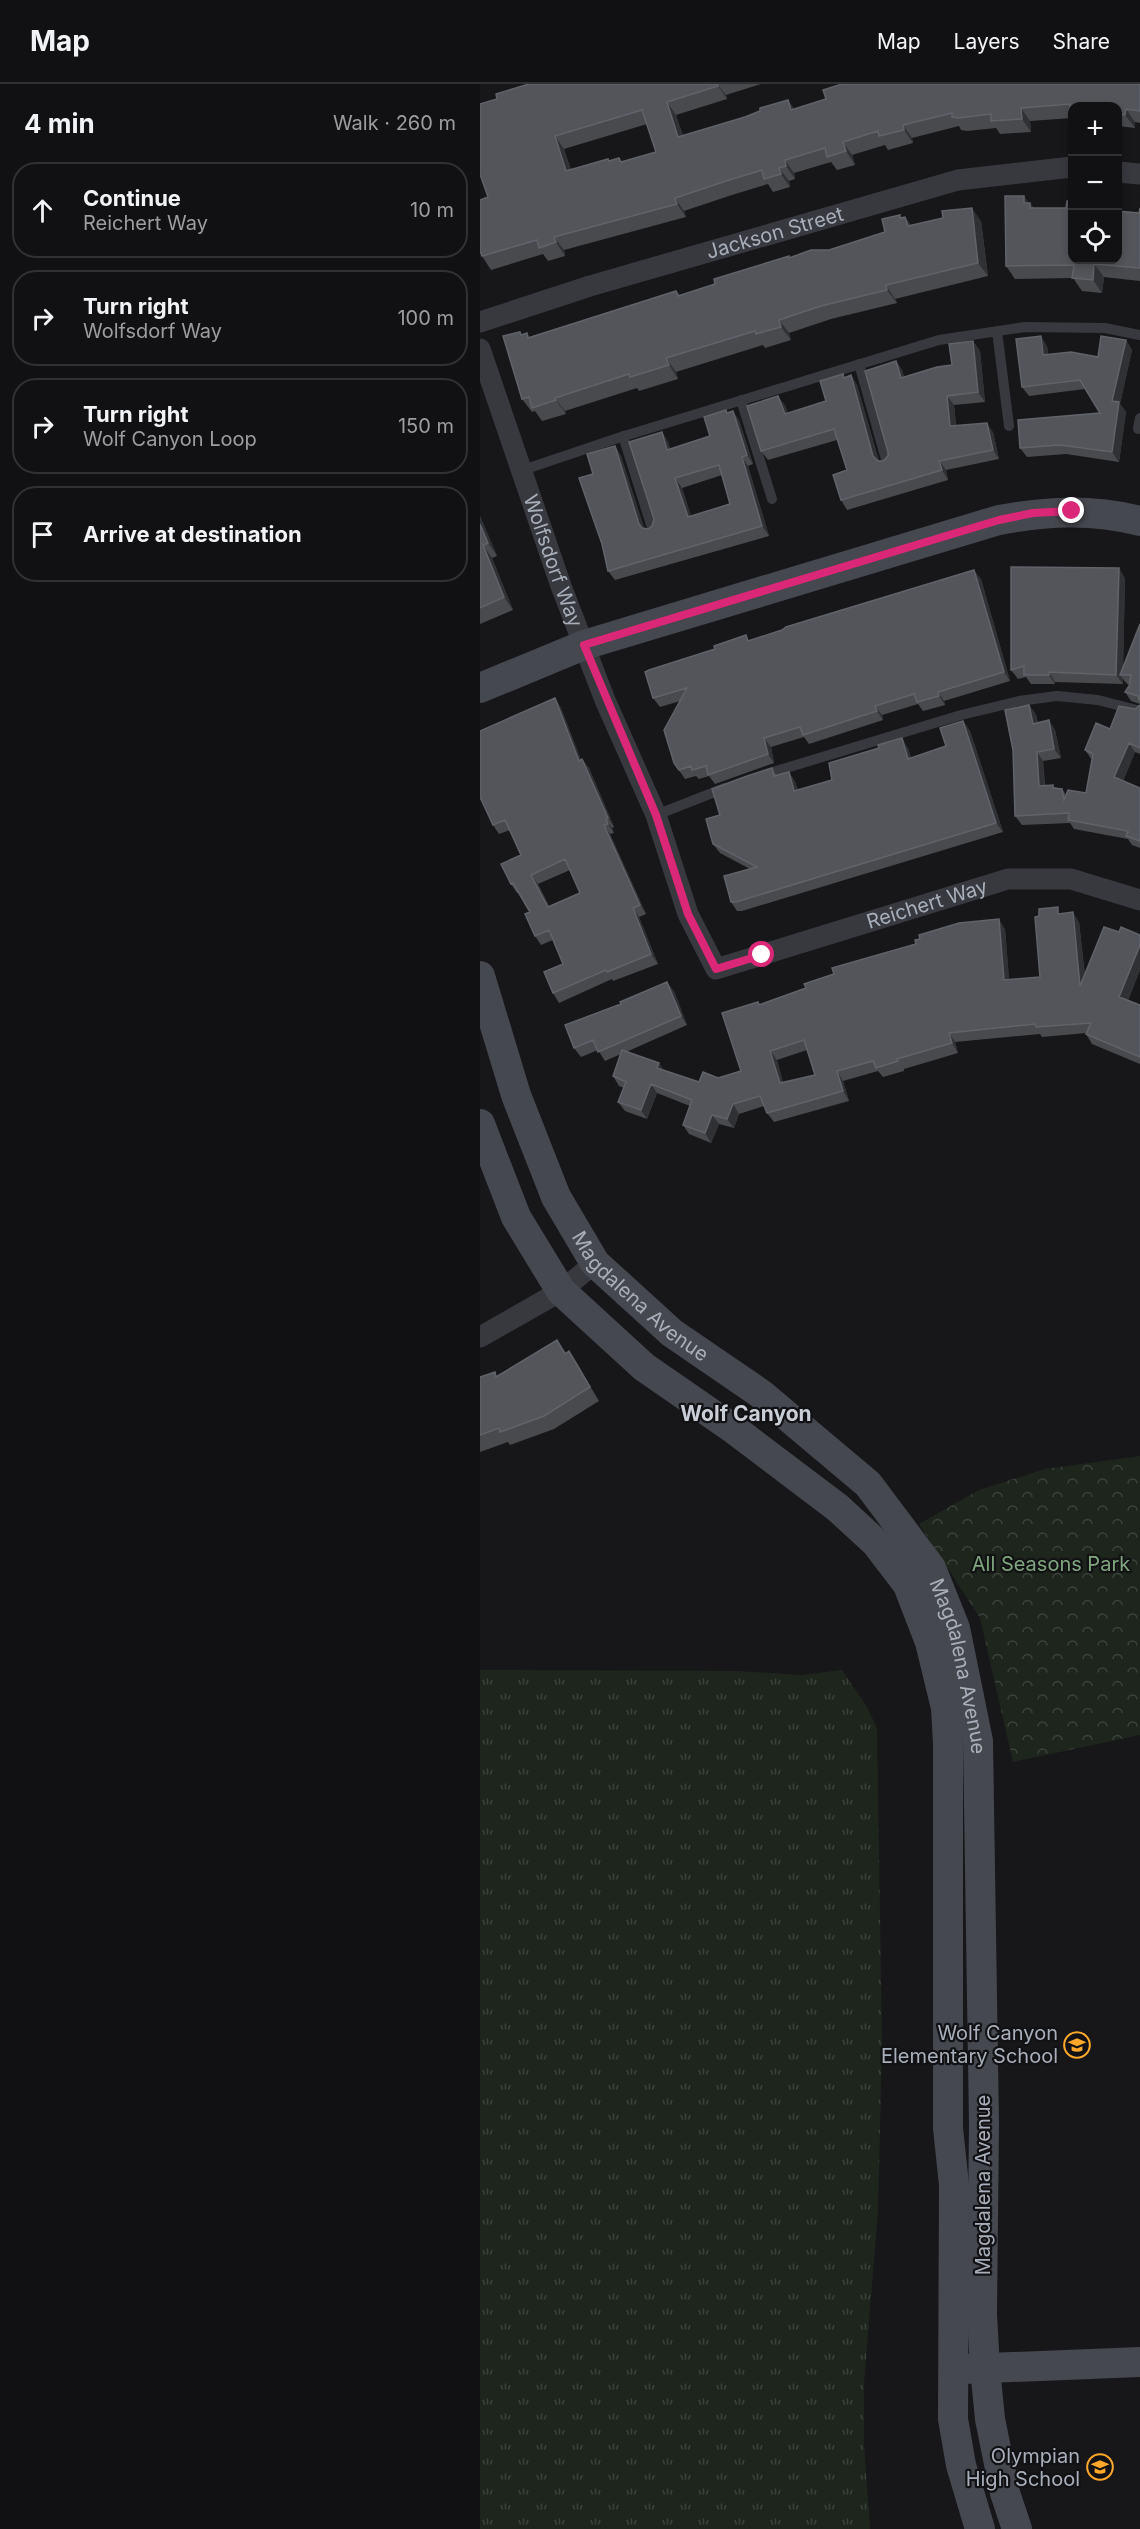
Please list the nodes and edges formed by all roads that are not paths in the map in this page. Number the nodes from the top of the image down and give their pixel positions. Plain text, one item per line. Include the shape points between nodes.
1 (1068, 167) edge
2 (1122, 172) edge
3 (1140, 174) edge
4 (480, 322) edge
5 (997, 331) junction
6 (1140, 335) edge
7 (480, 349) edge
8 (859, 364) junction
9 (741, 400) junction
10 (1009, 426) dead end
11 (623, 436) junction
12 (888, 463) edge
13 (520, 471) junction
14 (772, 499) dead end
15 (1140, 521) edge
16 (653, 531) edge
17 (584, 645) junction
18 (480, 688) edge
19 (1140, 711) edge
20 (751, 778) edge
21 (739, 783) edge
22 (656, 815) junction
23 (1140, 900) edge
24 (716, 969) joint
25 (480, 976) edge
26 (480, 1124) edge
27 (596, 1263) junction
28 (561, 1291) junction
29 (480, 1336) edge
30 (1140, 2362) edge
31 (985, 2368) junction
32 (952, 2370) junction
33 (980, 2529) edge
34 (1017, 2529) edge

1 - 4 street, Jackson Street via 957,180 590,286
2 - 3 street
5 - 6 lane via 1025,327 1105,328
5 - 8 lane via 939,340
5 - 10 lane
7 - 13 street, Wolfsdorf Way
8 - 9 lane
8 - 12 lane
9 - 11 lane
9 - 14 lane
11 - 13 lane
11 - 16 lane
13 - 17 street, Wolfsdorf Way
15 - 17 street via 1072,511 999,520
17 - 18 street
17 - 22 street, Wolfsdorf Way
19 - 20 lane via 1098,700 1057,696 1019,701
21 - 22 lane
22 - 24 street, Wolfsdorf Way via 688,914
23 - 24 street, Reichert Way via 1071,879 1008,879
25 - 27 street, Magdalena Avenue via 516,1095 556,1197
26 - 28 street, Magdalena Avenue via 516,1217
27 - 28 street
27 - 31 street, Magdalena Avenue via 672,1333 761,1394 868,1484 931,1568 955,1628 978,1741
28 - 29 street
28 - 32 street, Magdalena Avenue via 644,1367 838,1508 876,1543 908,1585 930,1642 946,1708 948,1744 948,2128 954,2185
30 - 31 street
31 - 32 street
31 - 34 street, Magdalena Avenue via 990,2419 1005,2493
32 - 33 street, Magdalena Avenue via 953,2419 961,2465

